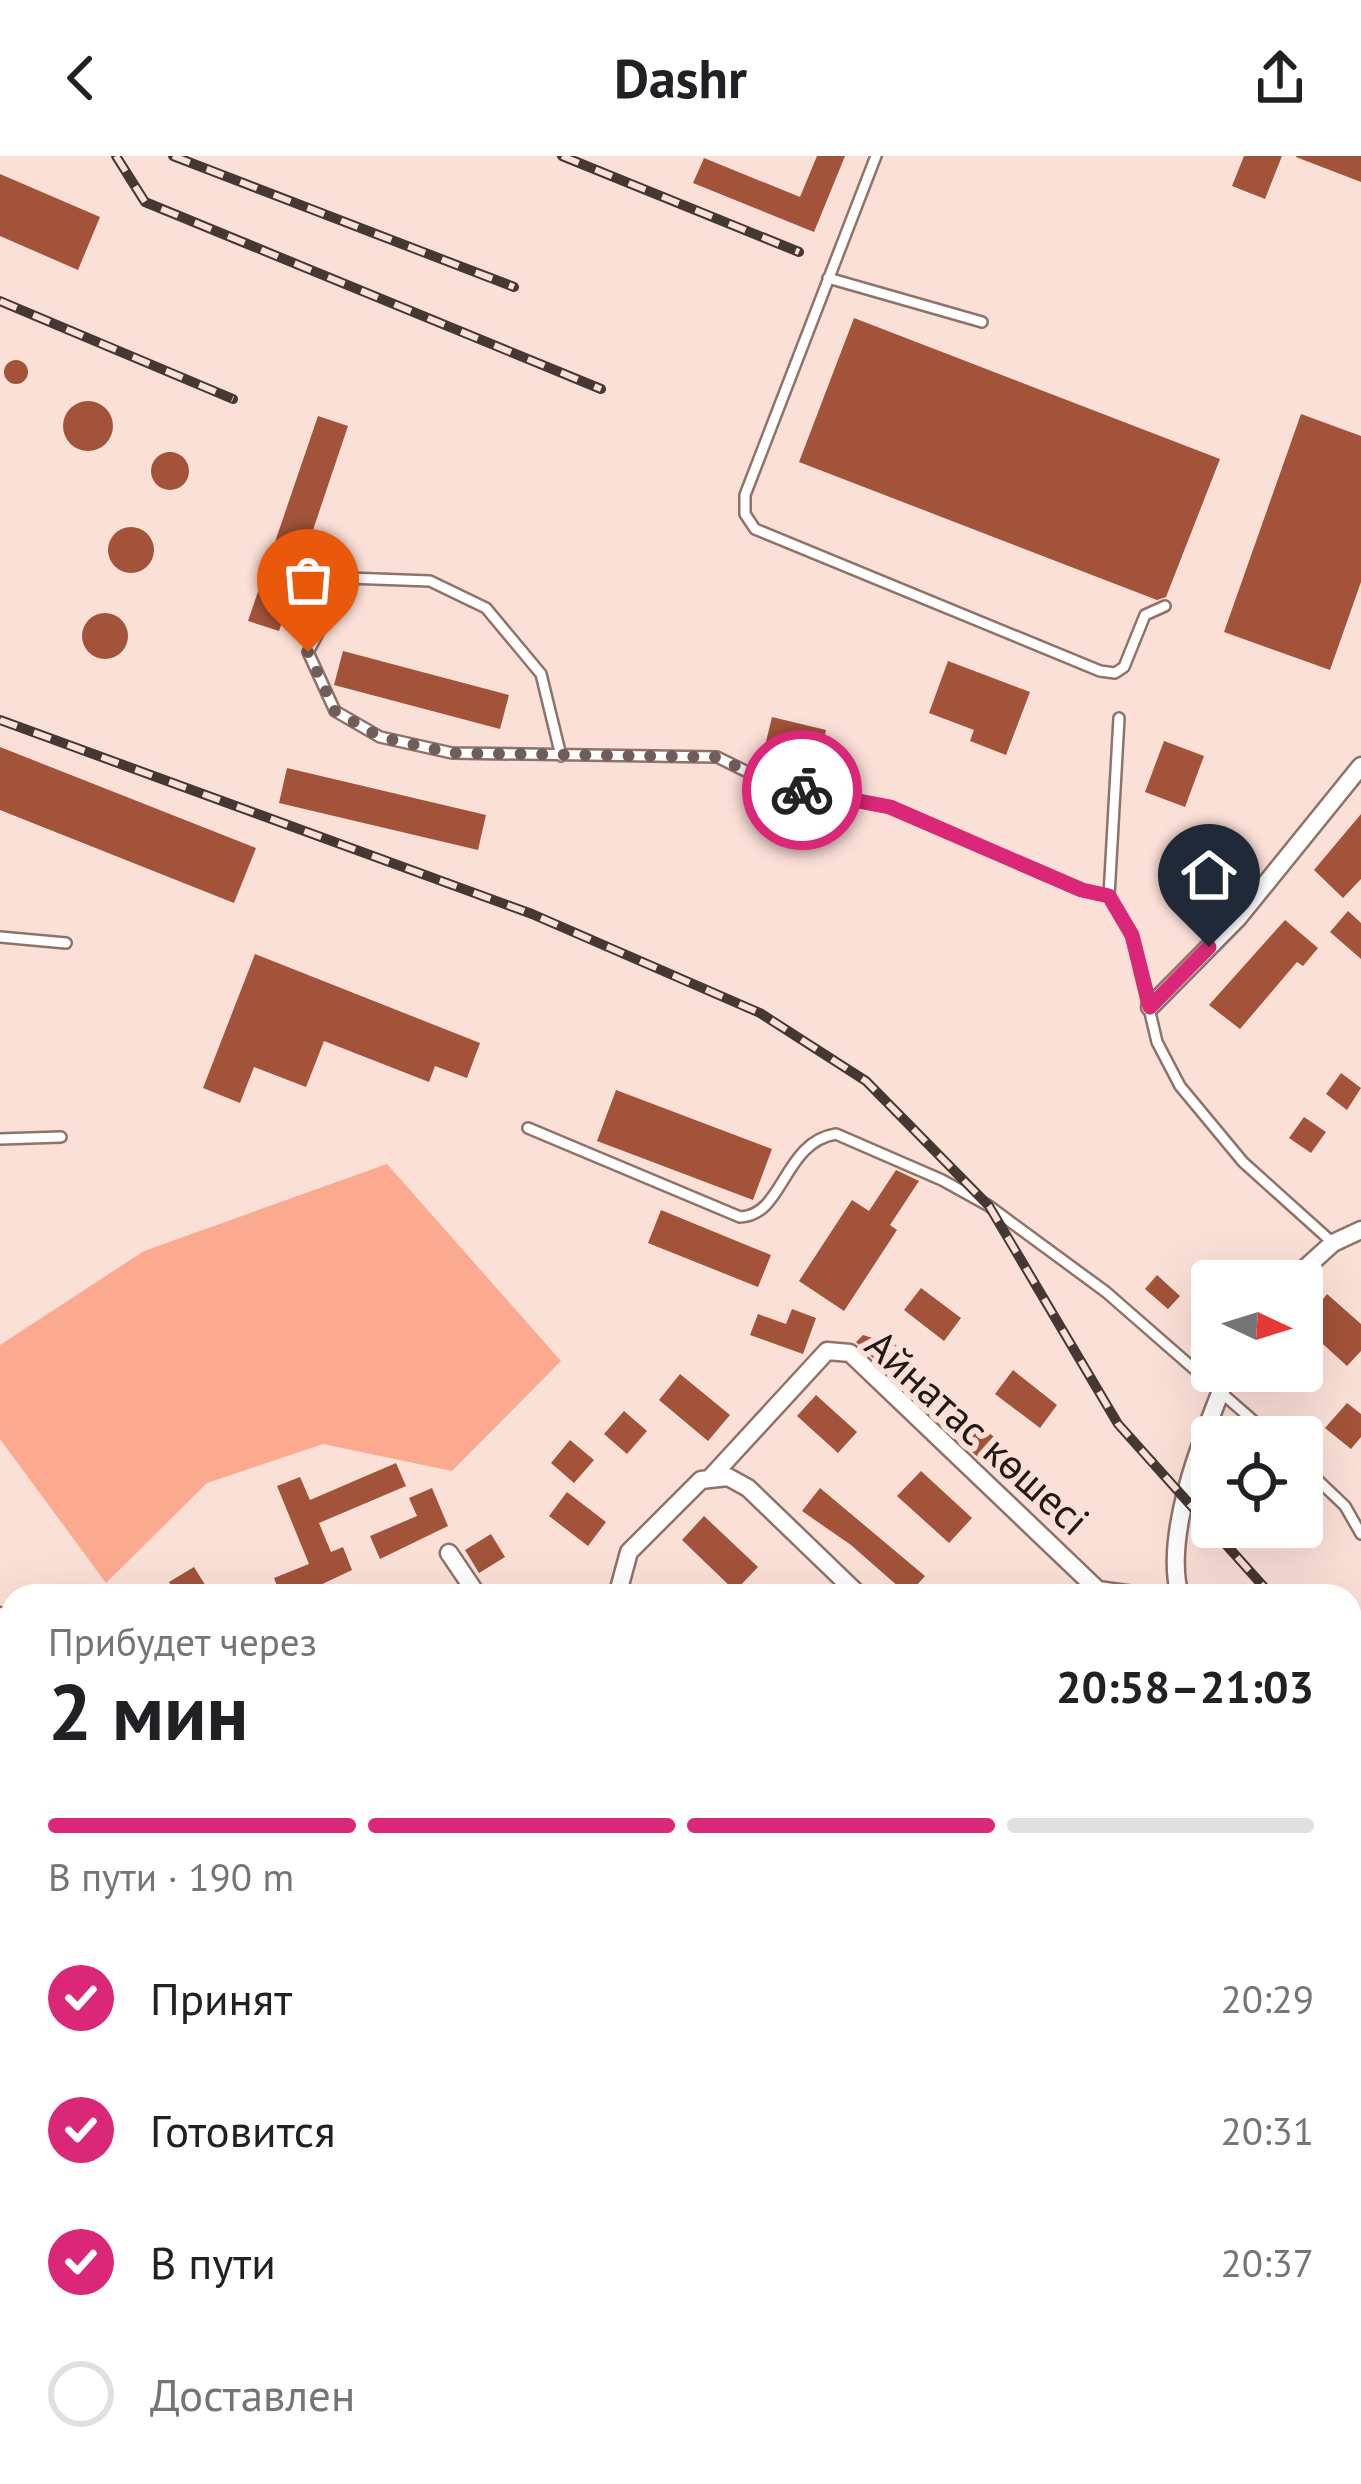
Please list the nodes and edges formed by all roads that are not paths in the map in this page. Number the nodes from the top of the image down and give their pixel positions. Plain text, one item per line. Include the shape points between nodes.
1 (876, 156) edge
2 (828, 278) junction
3 (982, 322) dead end
4 (1165, 606) dead end
5 (1119, 718) dead end
6 (561, 756) junction
7 (1361, 766) edge
8 (1109, 896) junction
9 (0, 937) edge
10 (66, 943) dead end
11 (1150, 1007) junction
12 (528, 1128) dead end
13 (61, 1137) dead end
14 (0, 1139) edge
15 (1361, 1230) edge
16 (1333, 1243) junction
17 (1314, 1260) edge
18 (1191, 1355) edge
19 (1221, 1392) edge
20 (1235, 1392) edge
21 (1255, 1416) edge
22 (712, 1476) junction
23 (1323, 1485) edge
24 (1361, 1534) edge
25 (449, 1553) dead end
26 (470, 1584) edge
27 (620, 1584) edge
28 (848, 1584) edge
29 (1084, 1584) edge
30 (1177, 1584) edge

1 - 2 lane
2 - 3 lane
2 - 4 lane via 745,495 755,529 1100,671 1124,667 1145,615
5 - 8 lane
6 - 6 lane via 452,753 380,737 335,711 308,652 348,578 430,581 486,608 542,674
6 - 8 lane via 717,757 776,785 890,807
7 - 11 street via 1238,918
8 - 11 lane via 1132,935
9 - 10 lane
11 - 16 lane via 1180,1086 1243,1162
12 - 18 lane via 740,1217 760,1212 810,1143 836,1134 989,1206
13 - 14 lane
15 - 16 street
16 - 17 street
19 - 30 street via 1186,1498
20 - 21 lane
22 - 27 street via 629,1552
22 - 28 street via 748,1488
22 - 29 street, Айнатас көшесі via 827,1351 850,1354
23 - 24 lane
25 - 26 street

